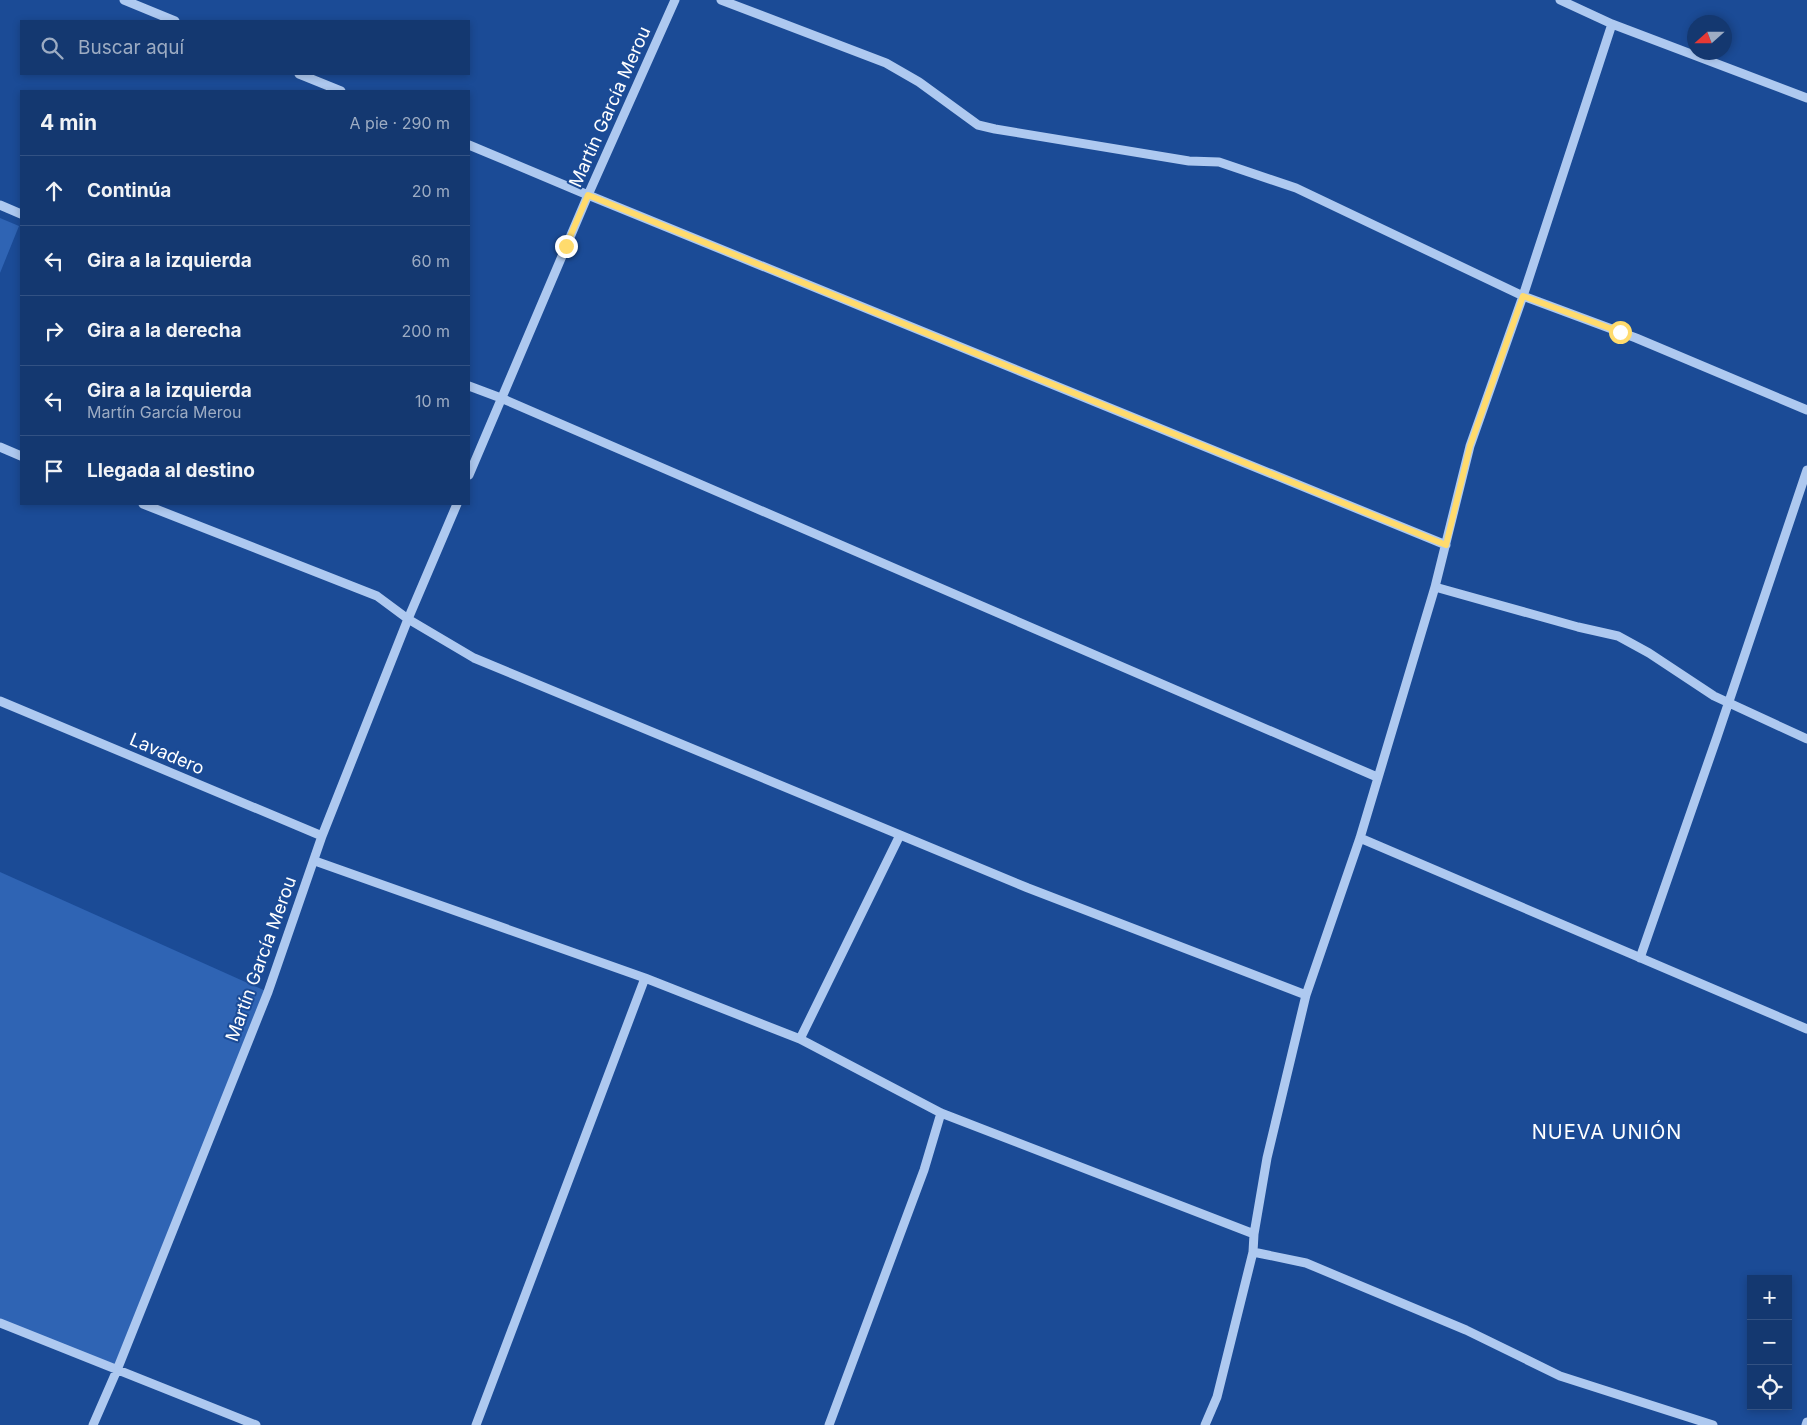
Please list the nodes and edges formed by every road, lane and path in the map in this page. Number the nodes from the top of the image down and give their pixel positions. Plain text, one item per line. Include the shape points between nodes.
1 (124, 0) edge
2 (675, 0) edge
3 (721, 0) edge
4 (1560, 0) edge
5 (173, 20) edge
6 (1612, 24) junction
7 (301, 75) edge
8 (339, 90) edge
9 (1807, 98) edge
10 (470, 145) edge
11 (588, 195) junction
12 (0, 206) edge
13 (20, 214) edge
14 (1523, 296) junction
15 (470, 386) edge
16 (501, 398) junction
17 (1807, 410) edge
18 (0, 447) edge
19 (20, 456) edge
20 (1807, 470) edge
21 (470, 473) edge
22 (146, 505) edge
23 (456, 505) edge
24 (1446, 545) junction
25 (1435, 587) junction
26 (408, 619) junction
27 (0, 701) edge
28 (1729, 703) junction
29 (1807, 740) edge
30 (1378, 776) junction
31 (900, 835) junction
32 (322, 836) junction
33 (1360, 838) junction
34 (315, 860) junction
35 (1640, 958) junction
36 (645, 978) junction
37 (1306, 996) junction
38 (1807, 1029) edge
39 (800, 1039) junction
40 (941, 1113) junction
41 (1254, 1234) junction
42 (1253, 1252) junction
43 (0, 1322) edge
44 (117, 1370) junction
45 (1699, 1423) edge
46 (93, 1425) edge
47 (256, 1425) edge
48 (476, 1425) edge
49 (829, 1425) edge
50 (1206, 1425) edge
51 (1713, 1425) edge

1 - 5 street
2 - 11 street, Martín García Merou
3 - 14 street via 886,63 920,82 978,125 1189,161 1219,162 1296,188
4 - 6 street
6 - 9 street
6 - 14 street
7 - 8 street
10 - 11 street
11 - 16 street, Martín García Merou
11 - 24 street
12 - 13 street
14 - 17 street via 1636,338
14 - 24 street via 1470,446
15 - 16 street
16 - 21 street, Martín García Merou
16 - 30 street
18 - 19 street
20 - 28 street
22 - 26 street via 377,596
23 - 26 street, Martín García Merou
24 - 25 street
25 - 28 street via 1618,636
25 - 30 street
26 - 31 street via 474,658
26 - 32 street, Martín García Merou
27 - 32 street, Lavadero
28 - 29 street
28 - 35 street
30 - 33 street
31 - 37 street
31 - 39 street
32 - 34 street, Martín García Merou
33 - 35 street
33 - 37 street
34 - 36 street
34 - 44 street, Martín García Merou via 268,992
35 - 38 street
36 - 39 street
36 - 48 street
37 - 41 street via 1267,1158
39 - 40 street
40 - 41 street
40 - 49 street via 924,1170
41 - 42 street
42 - 45 street via 1306,1262 1466,1330 1560,1376
42 - 50 street
43 - 44 street
44 - 46 street, Martín García Merou
44 - 47 street
45 - 51 street

